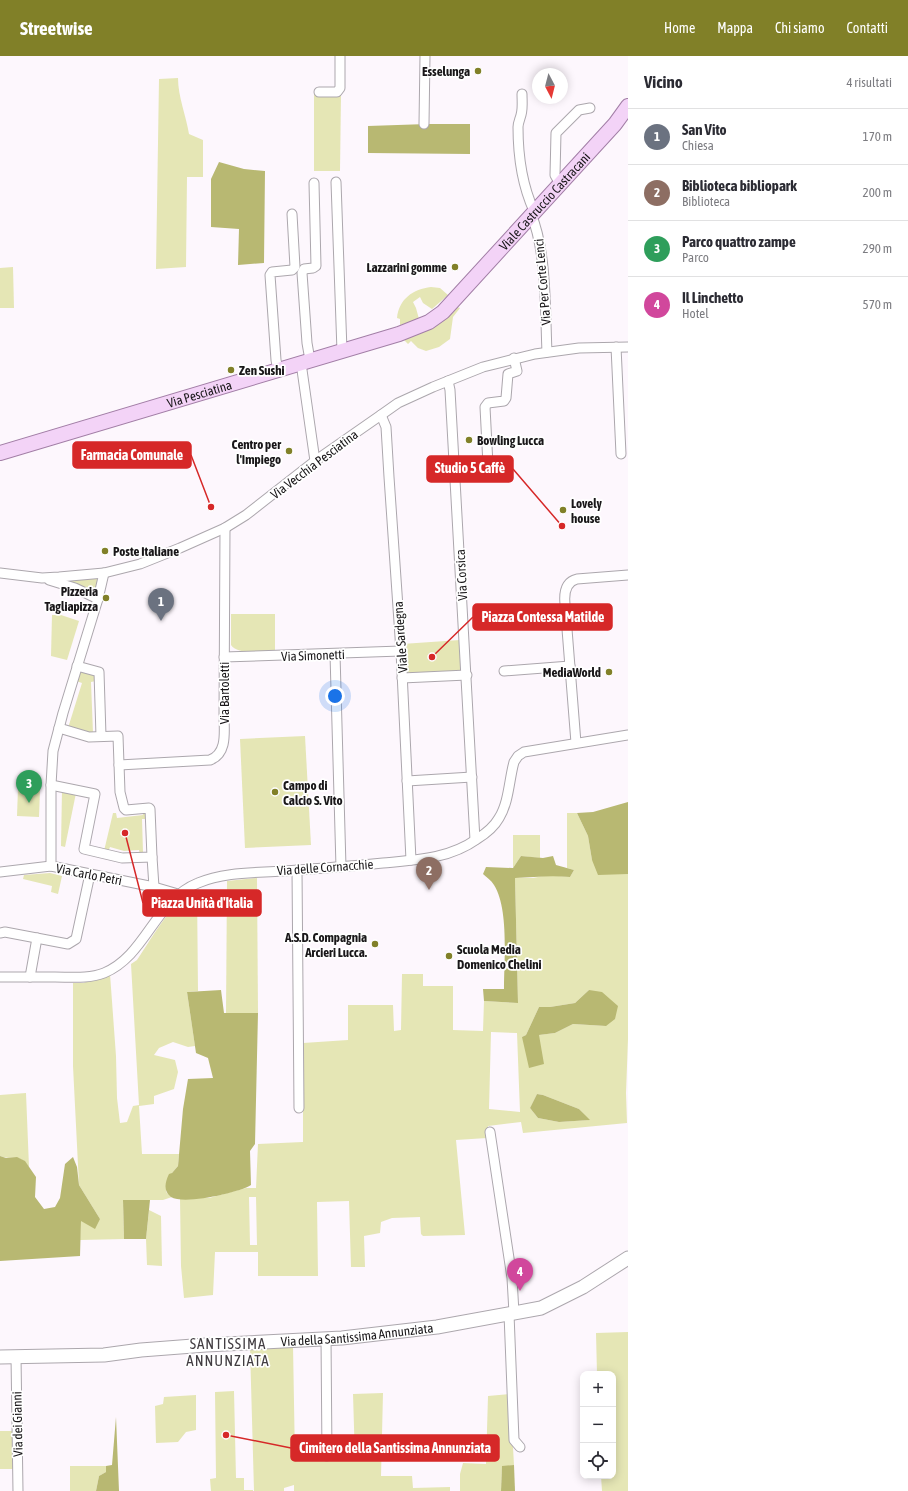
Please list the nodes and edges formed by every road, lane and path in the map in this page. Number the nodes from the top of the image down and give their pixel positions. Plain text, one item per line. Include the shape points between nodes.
1 (340, 56) edge
2 (425, 56) edge
3 (319, 92) dead end
4 (522, 94) dead end
5 (628, 106) edge
6 (590, 108) dead end
7 (424, 124) dead end
8 (336, 182) dead end
9 (314, 183) dead end
10 (560, 184) junction
11 (533, 213) junction
12 (292, 214) dead end
13 (458, 295) joint
14 (616, 347) junction
15 (628, 347) edge
16 (342, 351) junction
17 (547, 352) junction
18 (514, 358) junction
19 (305, 362) junction
20 (278, 370) junction
21 (448, 381) junction
22 (381, 415) junction
23 (0, 453) edge
24 (621, 454) dead end
25 (315, 461) junction
26 (488, 465) dead end
27 (225, 528) junction
28 (0, 573) edge
29 (104, 573) junction
30 (628, 575) edge
31 (42, 578) junction
32 (98, 599) junction
33 (401, 651) junction
34 (335, 654) junction
35 (224, 657) junction
36 (77, 666) junction
37 (570, 666) junction
38 (504, 671) dead end
39 (467, 675) junction
40 (402, 678) junction
41 (59, 728) junction
42 (628, 735) edge
43 (101, 736) junction
44 (576, 743) junction
45 (119, 765) junction
46 (472, 777) junction
47 (407, 781) junction
48 (51, 785) junction
49 (476, 840) junction
50 (152, 857) junction
51 (411, 860) junction
52 (51, 866) junction
53 (341, 867) junction
54 (297, 870) junction
55 (0, 872) edge
56 (90, 874) junction
57 (154, 887) junction
58 (178, 894) junction
59 (0, 933) edge
60 (37, 938) junction
61 (0, 977) edge
62 (30, 977) junction
63 (299, 1108) dead end
64 (490, 1132) dead end
65 (628, 1258) edge
66 (512, 1313) junction
67 (326, 1338) junction
68 (16, 1357) junction
69 (0, 1358) edge
70 (520, 1447) dead end
71 (327, 1456) dead end
72 (18, 1491) edge

1 - 3 street via 340,88 337,92
2 - 7 street
4 - 11 street, Via Per Corte Lenci via 518,125 521,170
5 - 10 main road, Viale Castruccio Castracani via 616,124
6 - 10 street via 579,110 556,133 555,175
8 - 16 street
9 - 19 street via 316,266 304,269 302,273
10 - 11 main road, Viale Castruccio Castracani
11 - 13 main road, Viale Castruccio Castracani
11 - 17 street, Via Per Corte Lenci via 538,229 543,268
12 - 20 street via 295,267 292,270 272,272 270,275
13 - 16 main road, Via Pesciatina via 443,312 425,324
14 - 15 street, Via Vecchia Pesciatina
14 - 17 street, Via Vecchia Pesciatina
14 - 24 street
16 - 19 main road, Via Pesciatina
17 - 18 street, Via Vecchia Pesciatina
18 - 21 street, Via Vecchia Pesciatina
18 - 26 street via 517,372 508,374 506,398 504,401 488,403 486,406
19 - 20 main road, Via Pesciatina
19 - 25 street
20 - 23 main road, Via Pesciatina
21 - 22 street, Via Vecchia Pesciatina via 398,403
21 - 39 street, Via Corsica
22 - 25 street, Via Vecchia Pesciatina
22 - 33 street, Viale Sardegna via 386,427
25 - 27 street, Via Vecchia Pesciatina via 246,515
27 - 29 street, Via Vecchia Pesciatina via 140,564
27 - 35 street, Via Bartoletti
28 - 31 street, Via Vecchia Pesciatina
29 - 31 street, Via Vecchia Pesciatina
29 - 32 street
30 - 37 street via 577,579 568,585 564,595
31 - 32 street via 75,588
32 - 36 street
33 - 34 street, Via Simonetti
33 - 40 street, Viale Sardegna
34 - 35 street, Via Simonetti
34 - 53 street
35 - 45 street, Via Bartoletti via 224,743 216,758
36 - 41 street
36 - 43 street via 99,672
37 - 38 street
37 - 44 street
39 - 40 street
39 - 46 street, Via Corsica
40 - 47 street, Viale Sardegna
41 - 43 street via 89,736
41 - 48 street via 53,751
42 - 44 street, Via delle Cornacchie
43 - 45 street via 118,736
44 - 49 street, Via delle Cornacchie via 531,750 518,756 514,762 499,818 491,829
45 - 50 street via 120,792 124,808 150,808
46 - 47 street
46 - 49 street, Via Corsica
47 - 51 street, Viale Sardegna
48 - 50 street via 95,794 84,849 122,858
48 - 52 street
49 - 51 street, Via delle Cornacchie via 466,848 454,852
50 - 57 street
51 - 53 street, Via delle Cornacchie
52 - 55 street, Via Carlo Petri
52 - 56 street, Via Carlo Petri
53 - 54 street, Via delle Cornacchie
54 - 58 street, Via delle Cornacchie via 223,876 198,883
54 - 63 street
56 - 57 street, Via Carlo Petri
56 - 60 street via 76,939 68,944
57 - 58 street, Via Carlo Petri
58 - 62 street, Via delle Cornacchie via 164,908 130,955 117,966 104,973 83,977
59 - 60 street
60 - 62 street
61 - 62 street, Via delle Cornacchie
64 - 66 street via 512,1278
65 - 66 street, Via della Santissima Annunziata via 583,1287 541,1308
66 - 67 street, Via della Santissima Annunziata via 437,1327
66 - 70 street via 514,1440
67 - 68 street, Via della Santissima Annunziata via 104,1354
67 - 71 street
68 - 69 street, Via della Santissima Annunziata
68 - 72 street, Via dei Gianni

